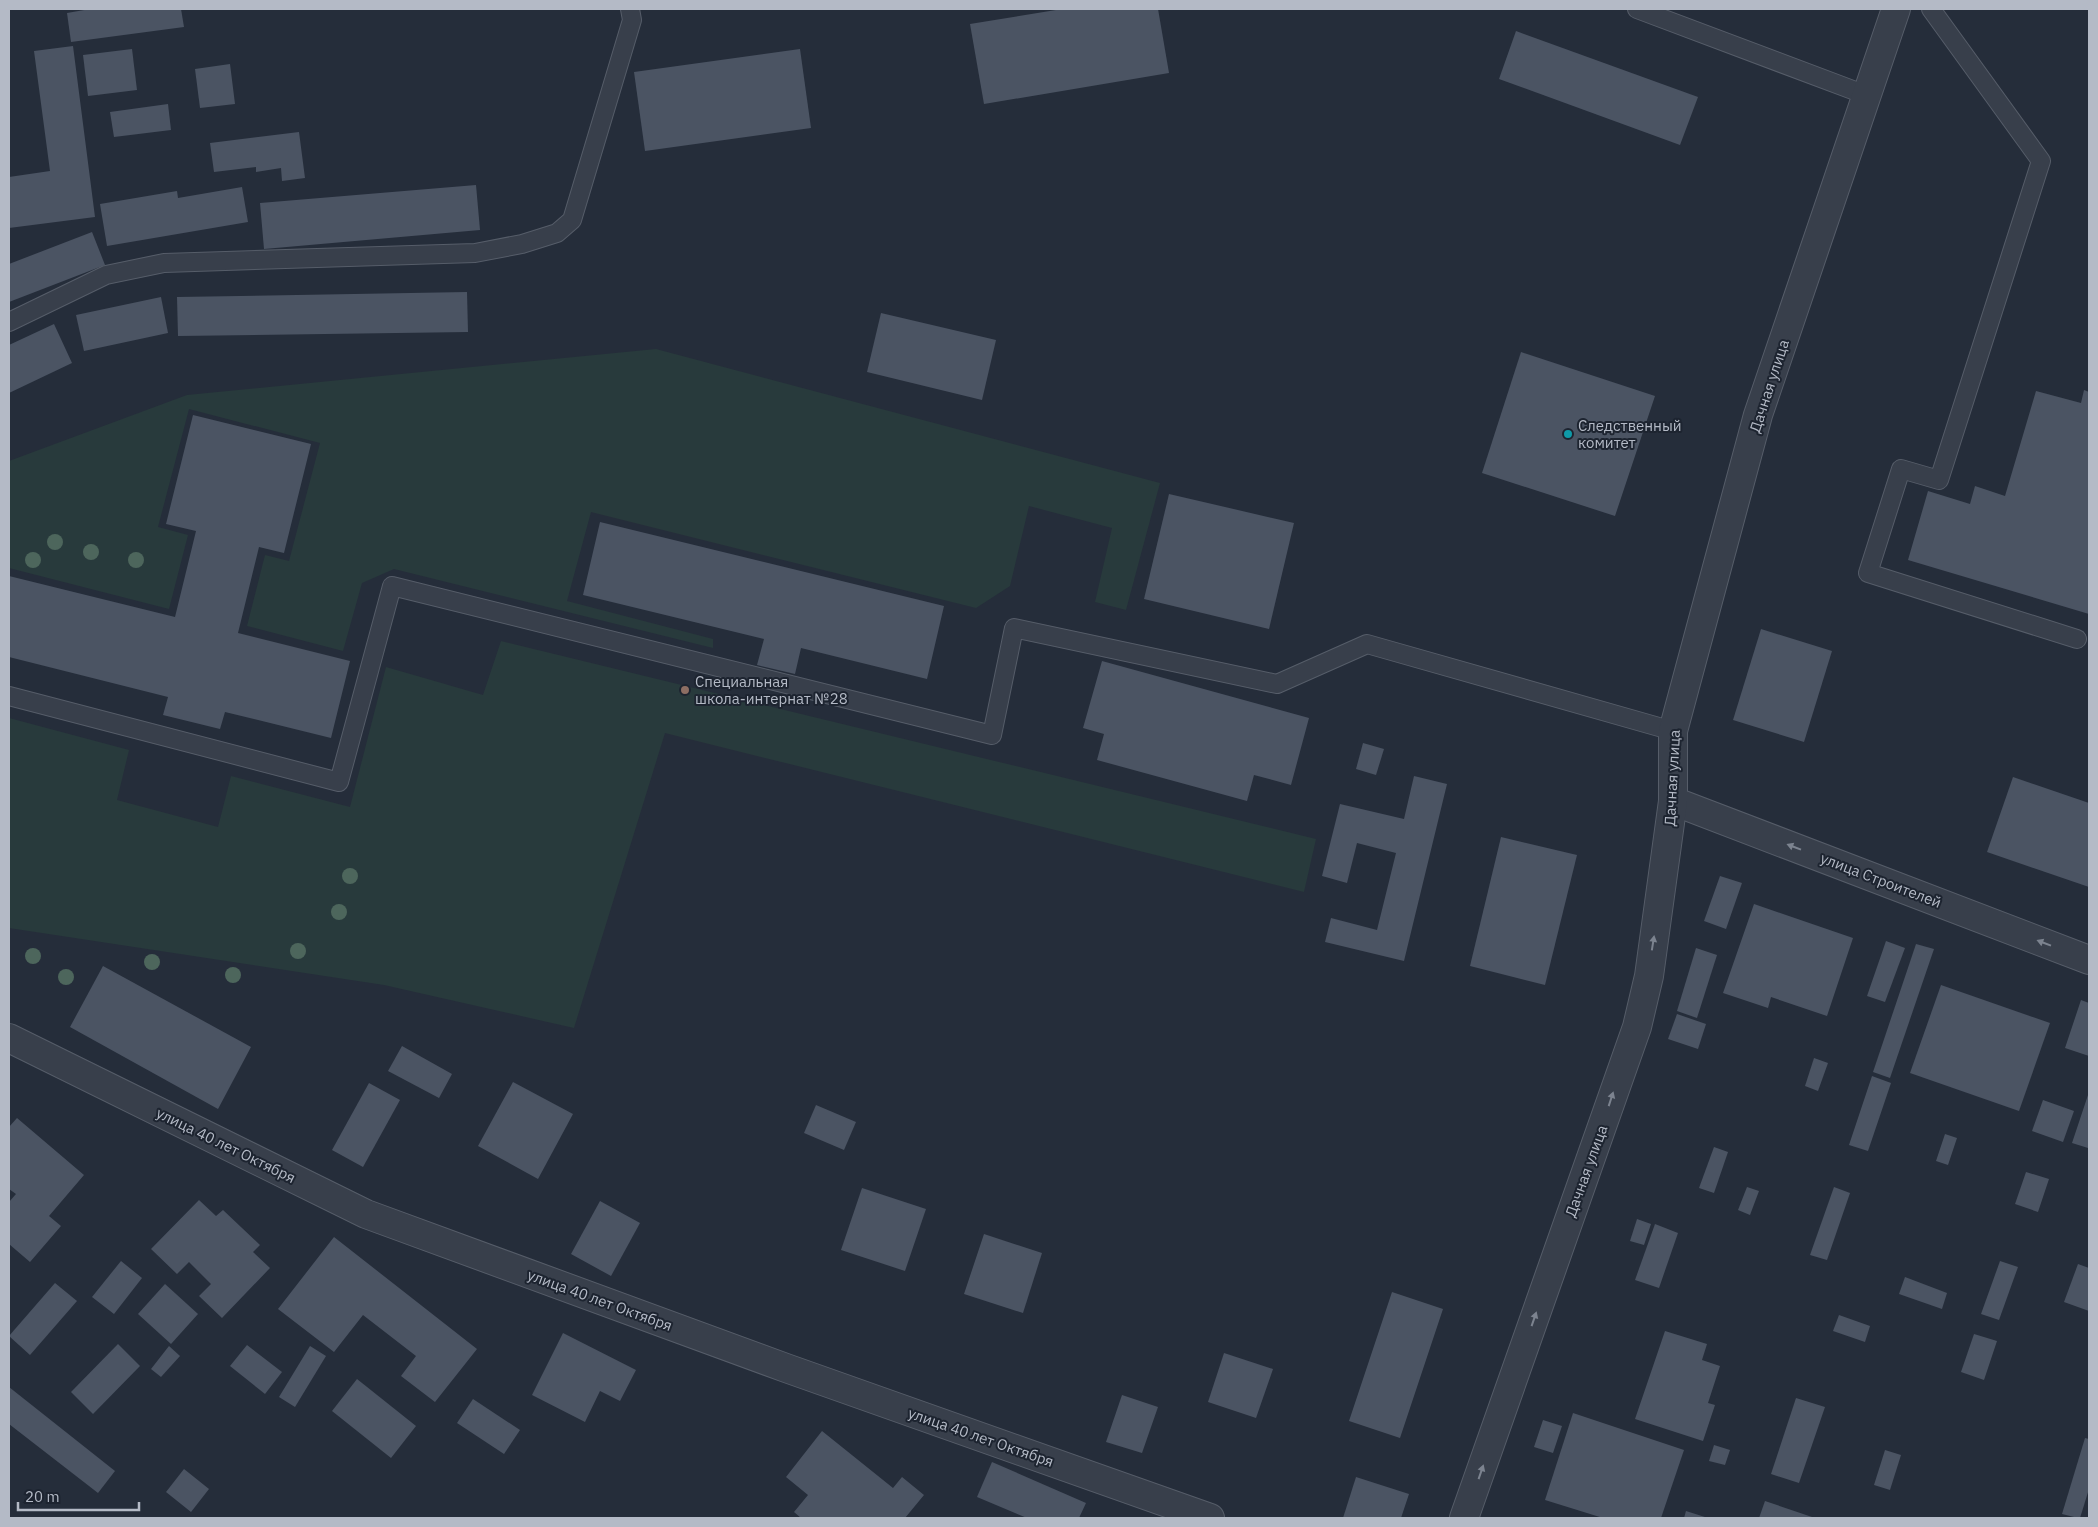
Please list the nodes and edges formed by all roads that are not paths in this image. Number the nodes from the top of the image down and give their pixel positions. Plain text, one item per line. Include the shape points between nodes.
1 (630, 9) edge
2 (1637, 9) edge
3 (1896, 9) edge
4 (1931, 9) edge
5 (1866, 95) junction
6 (9, 322) edge
7 (2077, 639) dead end
8 (9, 696) edge
9 (1673, 730) junction
10 (1673, 801) junction
11 (2089, 960) edge
12 (9, 1038) edge
13 (1210, 1518) edge
14 (1464, 1518) edge

1 - 6 lane via 632,20 572,220 558,234 475,253 164,263 106,276
2 - 5 lane
3 - 5 street, Дачная улица
4 - 7 lane via 2041,161 1939,480 1901,469 1868,573
5 - 9 street, Дачная улица via 1758,415
8 - 9 lane via 339,782 392,586 992,735 1014,628 1278,684 1367,644
9 - 10 street, Дачная улица
11 -> 10 street, улица Строителей
14 -> 10 street, Дачная улица via 1637,1027 1648,976
12 - 13 street, улица 40 лет Октября via 366,1214 786,1368

